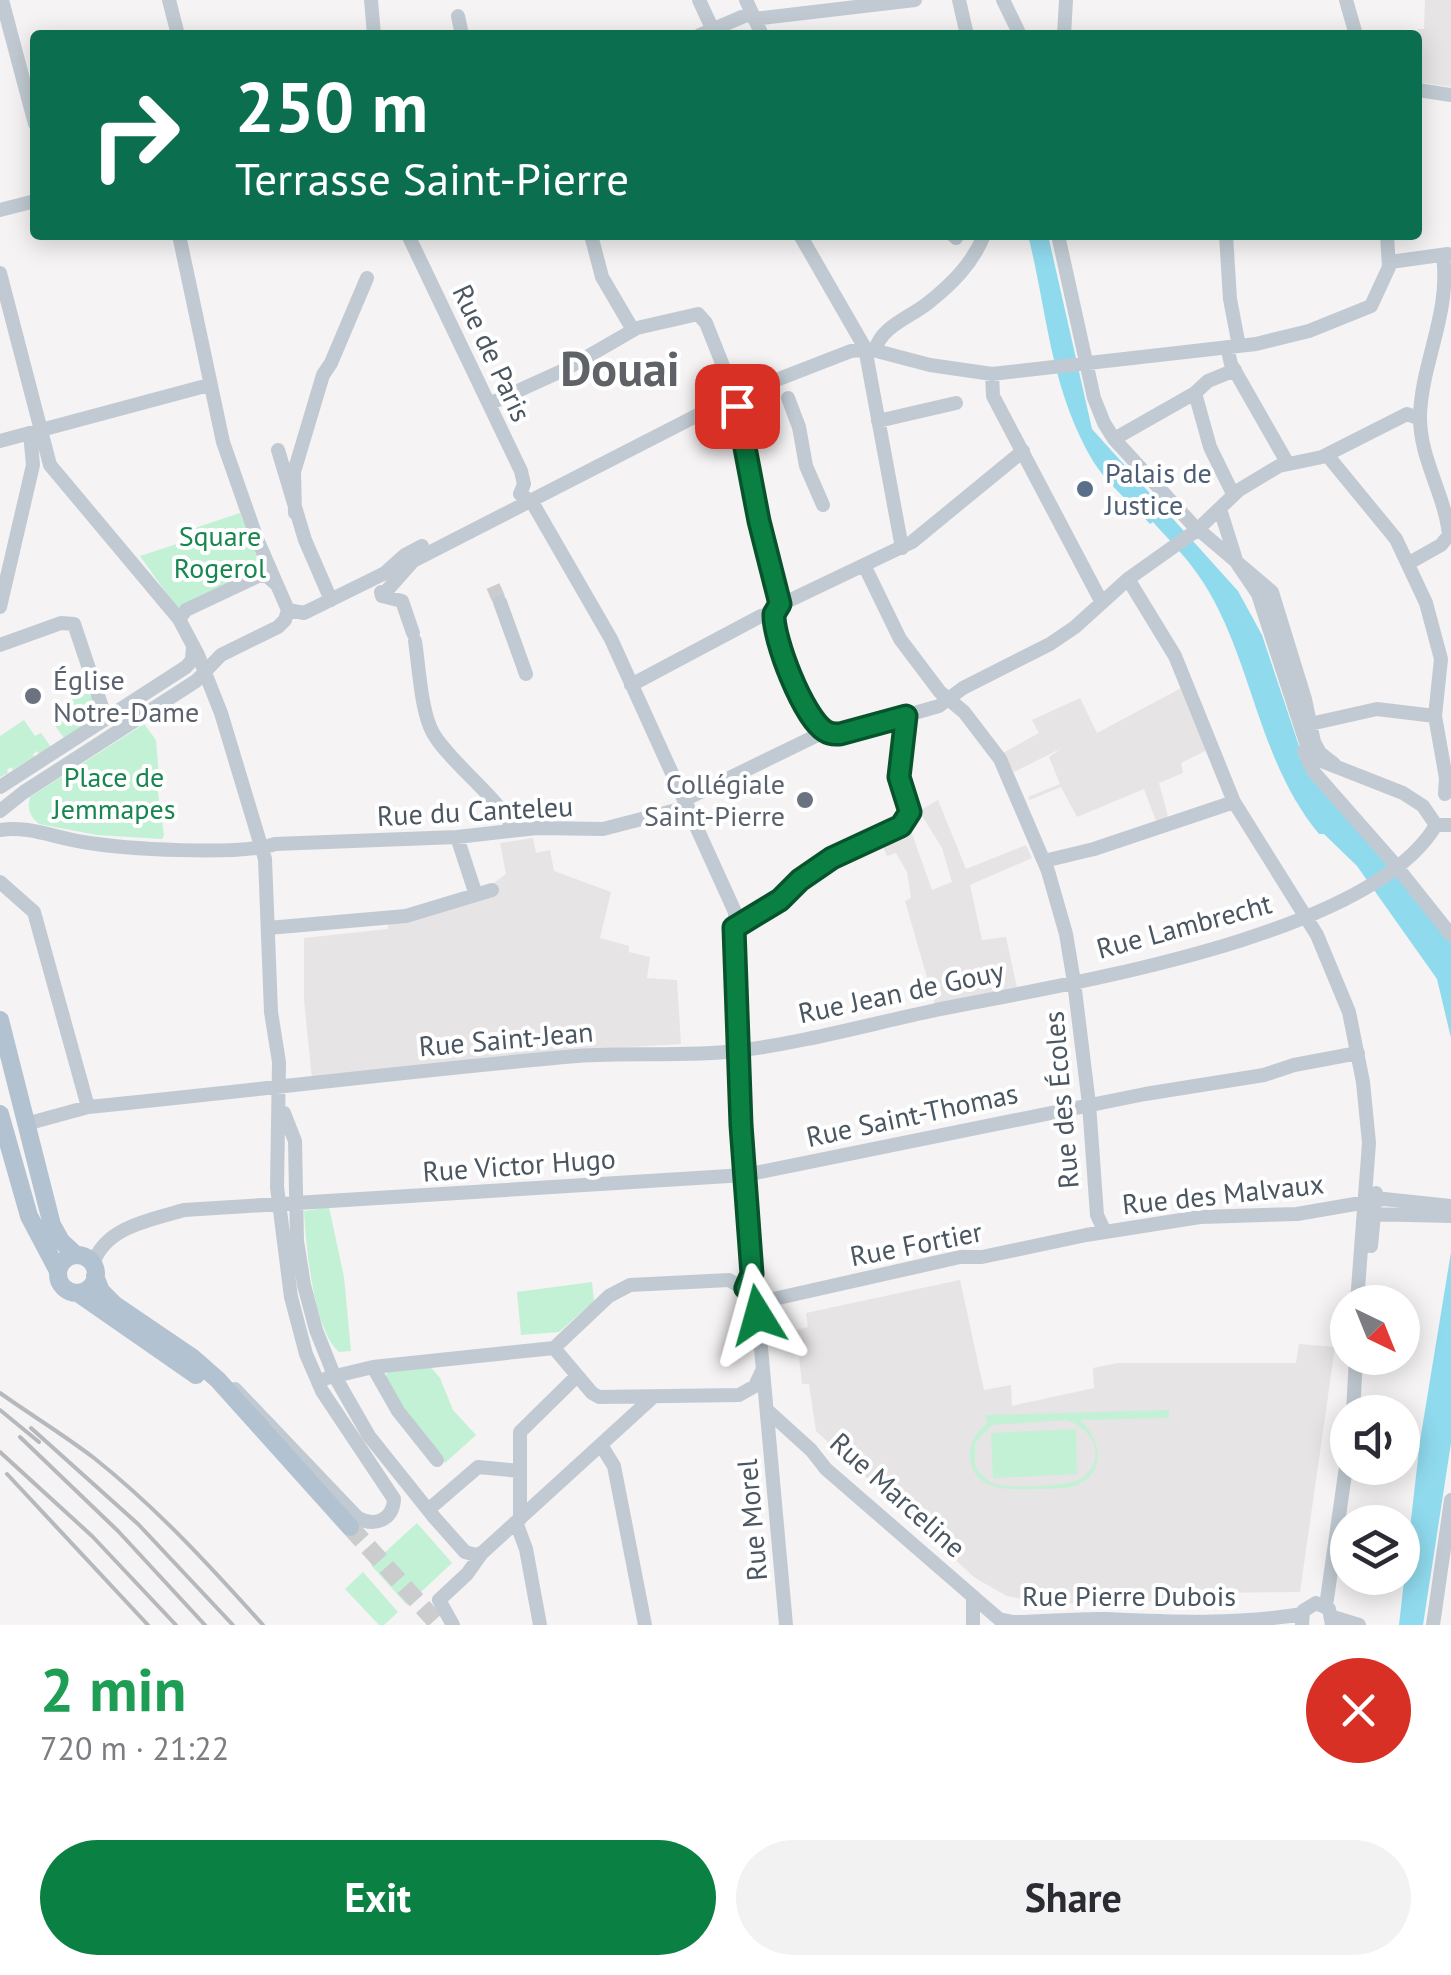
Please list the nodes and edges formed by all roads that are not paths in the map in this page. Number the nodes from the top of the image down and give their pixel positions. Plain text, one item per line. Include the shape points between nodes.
1 (2, 0) edge
2 (169, 0) edge
3 (371, 0) edge
4 (699, 0) edge
5 (915, 0) edge
6 (958, 0) edge
7 (1004, 0) edge
8 (1066, 0) edge
9 (1346, 0) edge
10 (750, 11) edge
11 (458, 16) dead end
12 (177, 30) edge
13 (374, 30) edge
14 (461, 30) edge
15 (706, 30) edge
16 (708, 30) edge
17 (966, 30) edge
18 (1018, 30) edge
19 (1064, 30) edge
20 (1351, 30) edge
21 (1422, 91) edge
22 (1451, 95) edge
23 (30, 105) edge
24 (30, 202) edge
25 (0, 210) edge
26 (180, 240) edge
27 (410, 240) edge
28 (592, 240) edge
29 (803, 240) edge
30 (981, 240) edge
31 (1059, 240) edge
32 (1226, 240) edge
33 (1388, 240) edge
34 (1447, 255) edge
35 (1390, 262) junction
36 (0, 273) edge
37 (367, 278) dead end
38 (633, 330) junction
39 (1233, 347) junction
40 (870, 349) junction
41 (1206, 350) junction
42 (1083, 363) junction
43 (1235, 370) junction
44 (992, 374) junction
45 (1208, 381) junction
46 (208, 386) junction
47 (785, 388) junction
48 (1194, 394) junction
49 (735, 396) junction
50 (956, 403) dead end
51 (490, 404) junction
52 (1420, 419) junction
53 (878, 422) junction
54 (36, 431) junction
55 (1114, 439) junction
56 (0, 441) edge
57 (278, 450) dead end
58 (1023, 451) junction
59 (1327, 455) junction
60 (1288, 464) junction
61 (1233, 494) junction
62 (526, 498) junction
63 (823, 505) dead end
64 (1220, 509) junction
65 (1447, 512) edge
66 (296, 513) junction
67 (1195, 531) junction
68 (902, 548) junction
69 (262, 551) junction
70 (1410, 563) junction
71 (1237, 564) junction
72 (865, 566) junction
73 (256, 576) junction
74 (1128, 579) junction
75 (276, 585) junction
76 (336, 598) junction
77 (1101, 601) junction
78 (500, 602) tunnel mouth
79 (0, 607) edge
80 (777, 609) junction
81 (288, 610) junction
82 (179, 619) junction
83 (0, 645) edge
84 (234, 648) junction
85 (193, 653) junction
86 (526, 674) dead end
87 (204, 675) junction
88 (632, 684) junction
89 (948, 700) junction
90 (221, 714) junction
91 (906, 716) junction
92 (1435, 716) junction
93 (106, 719) junction
94 (1310, 724) junction
95 (826, 731) junction
96 (1304, 741) junction
97 (1334, 764) junction
98 (0, 788) edge
99 (1403, 793) junction
100 (1447, 795) edge
101 (487, 798) junction
102 (1234, 802) junction
103 (686, 804) junction
104 (1426, 810) junction
105 (0, 812) edge
106 (1443, 825) edge
107 (512, 829) junction
108 (0, 830) edge
109 (496, 832) junction
110 (456, 836) junction
111 (262, 848) junction
112 (1044, 861) junction
113 (1396, 867) junction
114 (0, 882) edge
115 (492, 890) dead end
116 (476, 895) junction
117 (1305, 916) junction
118 (268, 928) junction
119 (734, 928) junction
120 (1451, 935) edge
121 (1074, 982) junction
122 (0, 1020) edge
123 (738, 1051) junction
124 (1358, 1054) junction
125 (279, 1093) junction
126 (1089, 1104) junction
127 (88, 1107) junction
128 (0, 1114) edge
129 (26, 1124) junction
130 (745, 1174) junction
131 (278, 1203) junction
132 (296, 1203) junction
133 (1451, 1206) edge
134 (1370, 1207) junction
135 (1097, 1215) junction
136 (1451, 1216) edge
137 (1105, 1232) junction
138 (1086, 1235) junction
139 (88, 1265) junction
140 (58, 1271) junction
141 (1359, 1285) edge
142 (1366, 1285) edge
143 (746, 1288) junction
144 (78, 1293) junction
145 (756, 1303) junction
146 (554, 1348) junction
147 (202, 1366) junction
148 (373, 1367) junction
149 (762, 1370) junction
150 (334, 1375) junction
151 (577, 1376) junction
152 (318, 1382) junction
153 (653, 1397) junction
154 (768, 1410) junction
155 (255, 1422) junction
156 (601, 1444) junction
157 (437, 1460) dead end
158 (520, 1471) junction
159 (1343, 1485) edge
160 (394, 1499) junction
161 (1451, 1500) edge
162 (426, 1507) junction
163 (518, 1520) junction
164 (350, 1527) tunnel mouth
165 (482, 1554) junction
166 (973, 1597) junction
167 (1315, 1617) edge
168 (991, 1621) edge
169 (452, 1625) edge
170 (540, 1625) edge
171 (645, 1625) edge
172 (786, 1625) edge
173 (973, 1625) edge
174 (1359, 1625) edge
175 (1433, 1625) edge

1 - 23 street
2 - 12 street
3 - 13 street
4 - 15 street
5 - 10 street
6 - 17 street
7 - 18 street
8 - 19 street
9 - 20 street
10 - 16 street
11 - 14 street
21 - 22 street
24 - 25 street
26 - 46 street
27 - 51 street, Rue de Paris
28 - 38 street via 604,283
29 - 40 street
30 - 40 street via 930,301
31 - 42 street
32 - 39 street
33 - 35 street
34 - 35 street
34 - 52 street
35 - 39 street via 1381,290 1362,312 1293,336
36 - 54 street
37 - 66 street via 323,374 294,472
38 - 49 street via 698,314
38 - 51 street
39 - 41 street
39 - 43 street
40 - 44 street
40 - 47 street
40 - 53 street
41 - 42 street
41 - 45 street
42 - 44 street
42 - 55 street
43 - 45 street
43 - 60 street
44 - 58 street via 994,396
45 - 48 street
46 - 54 street
46 - 69 street
47 - 49 street
47 - 63 street
48 - 55 street
48 - 61 street
49 - 62 street
49 - 80 street
50 - 53 street
51 - 62 street, Rue de Paris
52 - 59 street, Rue du Canteleu via 1407,414
52 - 65 street
53 - 68 street
54 - 56 street
54 - 79 street
54 - 82 street via 50,465
55 - 67 street
57 - 66 street
58 - 68 street
58 - 77 street
59 - 60 street, Rue du Canteleu
59 - 70 street
60 - 61 street, Rue du Canteleu
61 - 64 street, Rue du Canteleu
62 - 76 street via 404,555 385,573
62 - 88 street, Rue de Paris
62 - 101 street via 413,561 379,589 408,612 430,727
64 - 67 street, Rue du Canteleu
64 - 71 street
65 - 70 street via 1448,539
66 - 76 street
67 - 71 street
67 - 74 street, Rue du Canteleu
68 - 72 street
69 - 73 street
69 - 75 street
70 - 92 street via 1440,652
71 - 94 street via 1272,592
71 - 96 street via 1258,594
72 - 80 street
72 - 89 street, Rue des Écoles via 900,638
73 - 75 street
73 - 82 street
74 - 77 street, Rue du Canteleu
74 - 102 street via 1172,652
75 - 81 street
76 - 81 street via 302,614
77 - 89 street, Rue du Canteleu via 1059,638
78 - 86 street
80 - 88 street
80 - 95 street via 774,630 791,678
81 - 84 street via 281,625
82 - 85 street
83 - 93 street via 61,622 74,624
84 - 87 street
84 - 90 street via 216,677
85 - 87 street
85 - 93 street
87 - 90 street
87 - 105 street
88 - 103 street, Rue de Paris
89 - 91 street, Rue du Canteleu
89 - 112 street, Rue des Écoles via 1000,759
90 - 111 street
91 - 95 street, Rue du Canteleu via 840,734
91 - 119 street via 899,777 908,820 825,862
92 - 94 street via 1369,710
92 - 100 street
93 - 98 street
94 - 97 street via 1318,750
95 - 103 street, Rue du Canteleu
96 - 97 street via 1313,756
96 - 113 street via 1312,771
97 - 99 street
99 - 100 street
99 - 104 street
100 - 104 street via 1428,802
101 - 107 street
101 - 109 street
102 - 112 street
102 - 117 street
103 - 107 street, Rue du Canteleu via 602,829
103 - 119 street, Rue de Paris via 734,908
104 - 106 street
106 - 113 street, Rue Lambrecht
107 - 109 street, Rue du Canteleu
108 - 111 street, Rue du Canteleu via 102,844
109 - 110 street, Rue du Canteleu
110 - 111 street, Rue du Canteleu
110 - 116 street
111 - 118 street
112 - 121 street, Rue des Écoles
113 - 117 street, Rue Lambrecht
113 - 120 street
114 - 127 street via 34,912
115 - 116 street
116 - 118 street via 406,916
117 - 121 street, Rue Lambrecht via 1226,946
117 - 124 street via 1337,978
118 - 125 street
119 - 123 street, Rue de Paris
121 - 123 street, Rue Jean de Gouy
121 - 126 street, Rue des Écoles
122 - 129 main road
123 - 125 street, Rue Saint-Jean via 576,1056
123 - 130 street, Rue de Paris
124 - 126 street, Rue Saint-Thomas
124 - 134 street
125 - 127 street, Rue Saint-Jean
125 - 131 street
125 - 132 street via 295,1141
126 - 130 street, Rue Saint-Thomas
126 - 135 street, Rue des Écoles
127 - 129 street, Rue Saint-Jean
128 - 140 main road via 29,1216
129 - 139 main road via 53,1229
130 - 132 street, Rue Victor Hugo
130 - 143 street, Rue de Paris via 752,1274
131 - 132 street, Rue Victor Hugo
131 - 139 street, Rue Victor Hugo via 184,1210 129,1227
131 - 152 street via 288,1286
132 - 150 street via 304,1285
133 - 134 street
134 - 136 street
134 - 137 street, Rue des Malvaux via 1200,1217
134 - 141 street
134 - 142 street
135 - 137 street, Rue des Écoles
135 - 138 street, Rue des Écoles
137 - 138 street, Rue des Malvaux
138 - 145 street, Rue Fortier
139 - 140 main road via 65,1259
139 - 144 main road via 90,1287
139 - 147 main road via 115,1305
140 - 144 main road via 62,1287
143 - 145 street
143 - 146 street via 734,1280 624,1287
144 - 155 main road
145 - 149 street, Rue Morel
146 - 148 street
146 - 151 street
147 - 155 main road
147 - 160 street via 248,1401 358,1518 382,1520
148 - 150 street
148 - 157 street
149 - 153 street via 743,1394
149 - 154 street, Rue Morel
150 - 152 street
150 - 162 street via 370,1436
151 - 153 street via 600,1397
151 - 158 street via 521,1428
152 - 160 street
153 - 156 street
154 - 166 street, Rue Marceline
154 - 172 street, Rue Morel
155 - 164 main road
156 - 163 street
156 - 171 street via 614,1466
158 - 162 street via 478,1467
158 - 163 street
159 - 167 street
160 - 162 street
161 - 175 street
162 - 165 street via 467,1553
163 - 165 street
163 - 170 street
165 - 169 street via 439,1600
166 - 168 street, Rue Marceline
166 - 173 street
167 - 168 street, Rue Pierre Dubois
167 - 174 street

